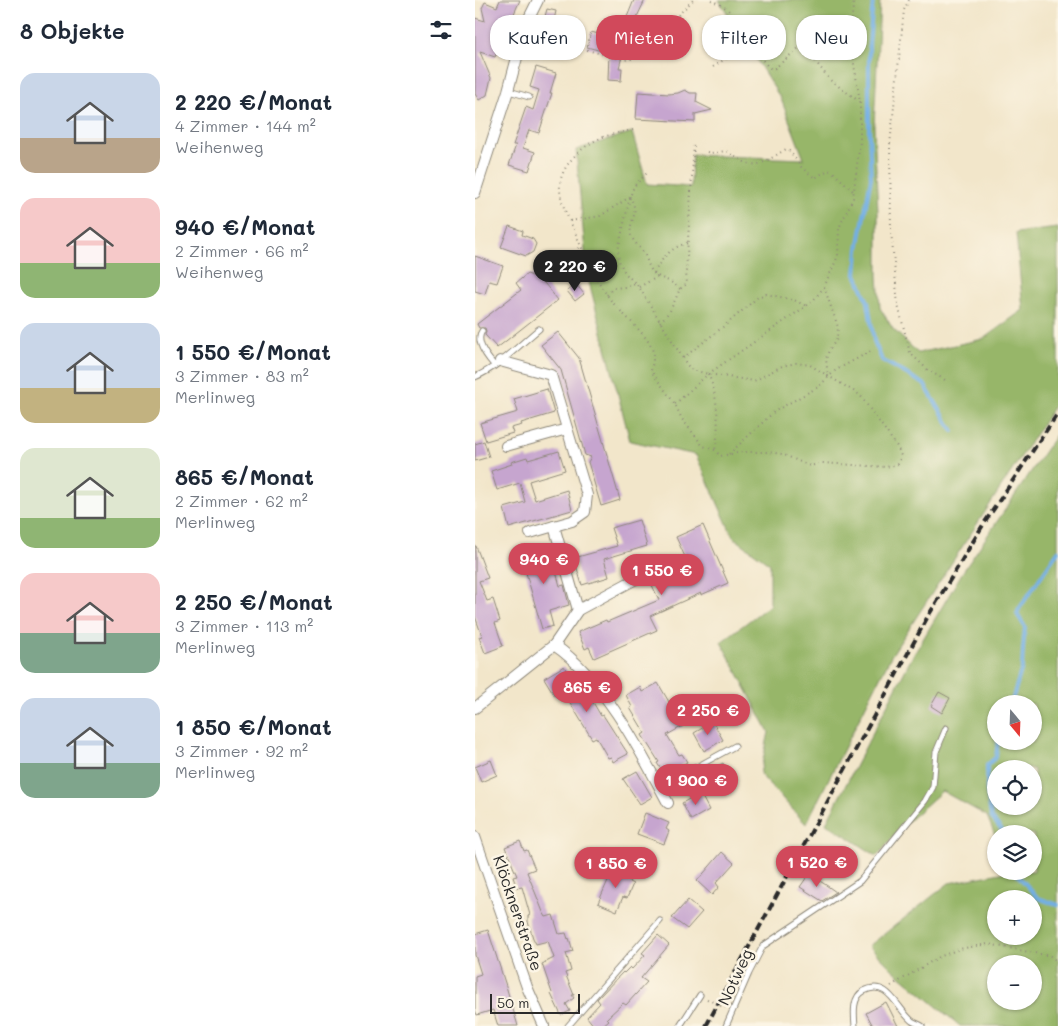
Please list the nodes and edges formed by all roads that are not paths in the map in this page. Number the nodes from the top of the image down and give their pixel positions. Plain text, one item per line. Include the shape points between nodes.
1 (539, 0) edge
2 (508, 90) junction
3 (529, 98) dead end
4 (475, 193) edge
5 (539, 329) dead end
6 (482, 331) dead end
7 (497, 363) junction
8 (475, 377) edge
9 (567, 429) junction
10 (506, 446) dead end
11 (554, 526) junction
12 (530, 533) dead end
13 (647, 574) dead end
14 (578, 610) junction
15 (554, 645) junction
16 (475, 708) edge
17 (947, 728) dead end
18 (735, 746) dead end
19 (660, 787) junction
20 (669, 803) dead end
21 (475, 838) edge
22 (660, 921) dead end
23 (700, 995) road end
24 (544, 1026) edge
25 (568, 1026) edge
26 (680, 1026) edge
27 (726, 1026) edge
28 (855, 1026) edge
29 (923, 1026) edge

1 - 2 street via 525,24
2 - 3 lane
2 - 4 street
5 - 7 lane
6 - 7 lane via 477,339 479,345
7 - 8 lane
7 - 9 street via 551,375
9 - 10 street
9 - 11 street via 587,495 585,512 572,521
11 - 12 street
11 - 14 street
13 - 14 street
14 - 15 street
15 - 16 street
15 - 19 street via 587,673 626,728
17 - 27 lane, Notweg via 936,752 933,787 906,826 860,881 763,946
18 - 19 lane
19 - 20 street
21 - 24 street, Klöcknerstraße
22 - 25 lane
23 - 26 lane
28 - 29 lane via 855,1001 861,993 874,987 884,990 912,1020

